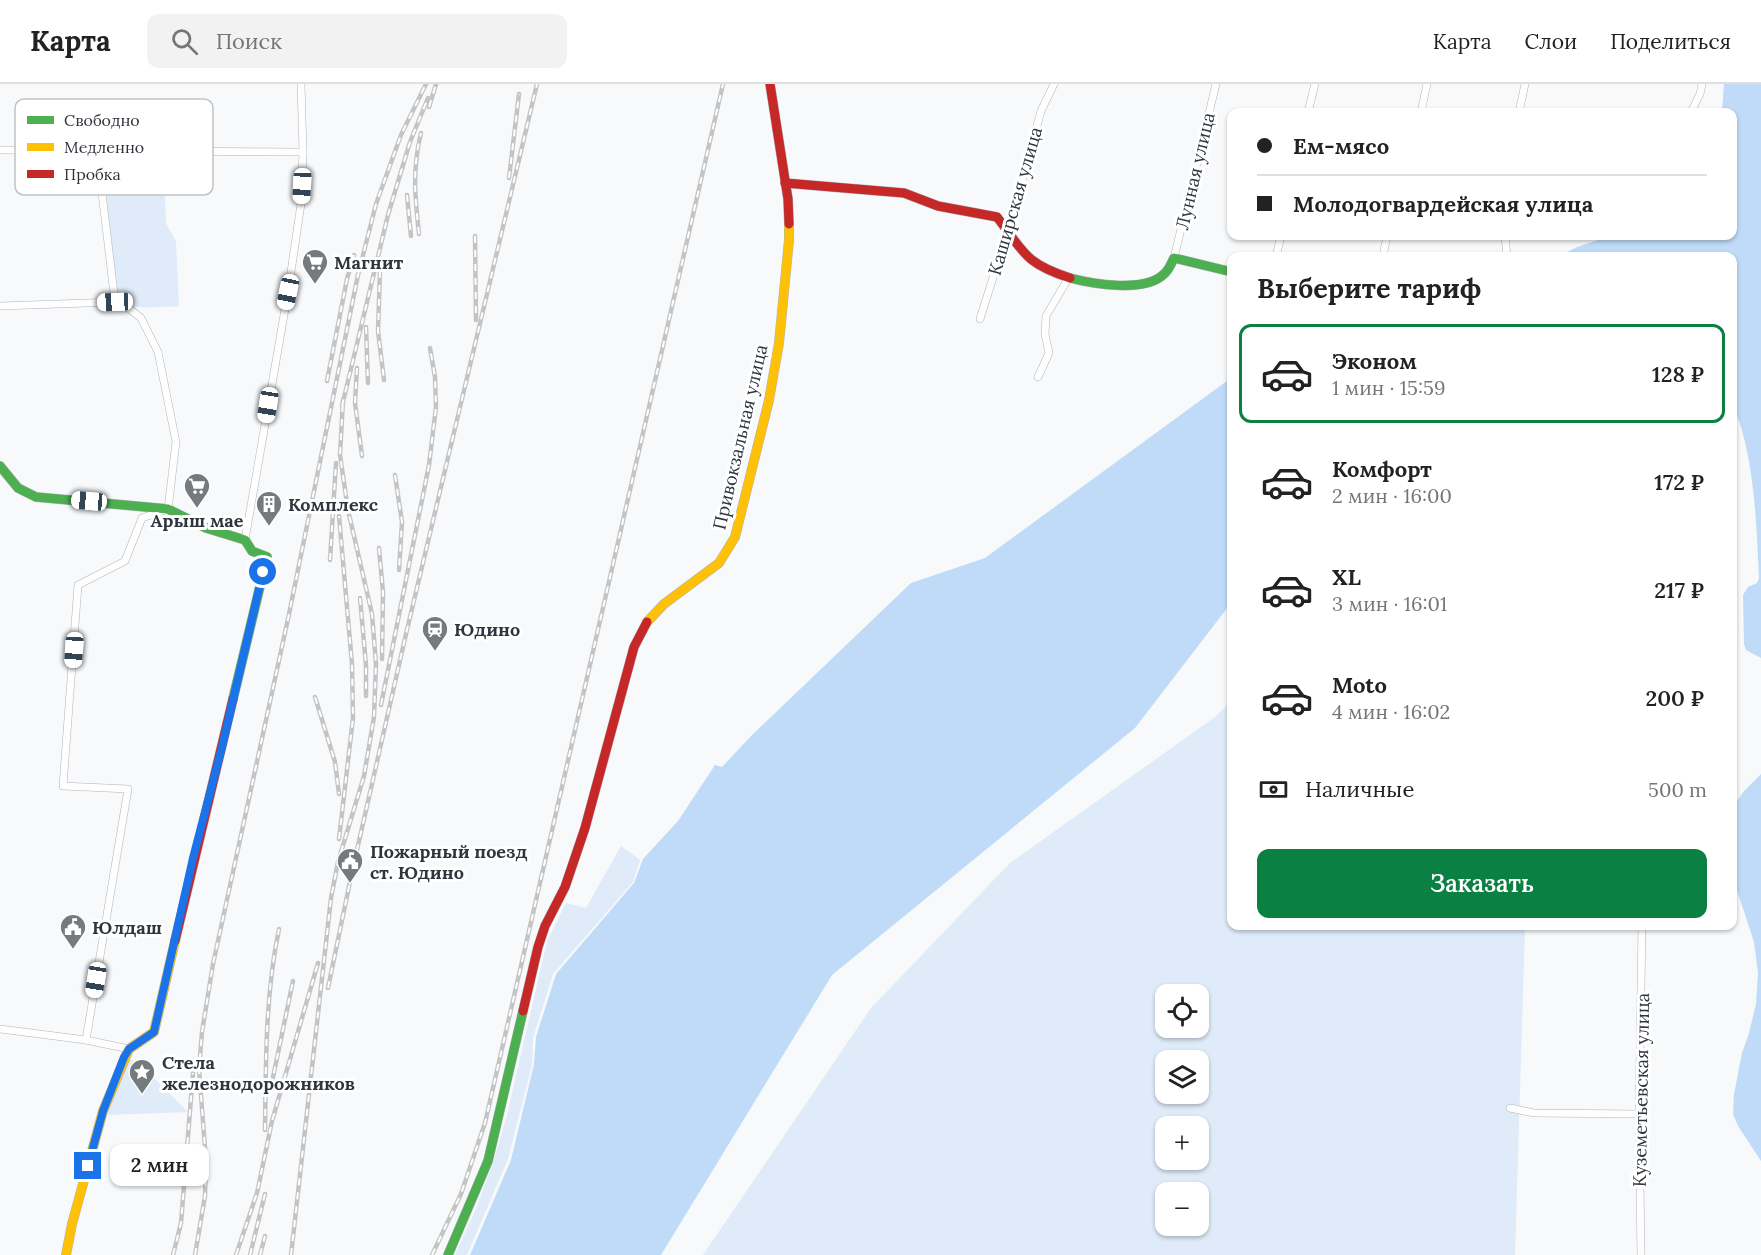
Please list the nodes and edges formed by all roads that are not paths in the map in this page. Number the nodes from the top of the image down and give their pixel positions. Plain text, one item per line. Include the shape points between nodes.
1 (301, 84) edge
2 (770, 84) edge
3 (1054, 84) edge
4 (1216, 84) edge
5 (1315, 84) edge
6 (1427, 84) edge
7 (1525, 84) edge
8 (1702, 84) edge
9 (1309, 108) edge
10 (1422, 108) edge
11 (1520, 108) edge
12 (1693, 108) edge
13 (0, 150) edge
14 (15, 150) edge
15 (213, 152) edge
16 (303, 152) junction
17 (786, 183) junction
18 (102, 195) edge
19 (1007, 229) junction
20 (1174, 258) junction
21 (1227, 271) edge
22 (1069, 277) junction
23 (115, 302) junction
24 (0, 306) edge
25 (980, 319) dead end
26 (1038, 377) dead end
27 (0, 466) edge
28 (168, 508) junction
29 (245, 540) junction
30 (1642, 930) edge
31 (0, 1029) edge
32 (86, 1040) junction
33 (129, 1049) junction
34 (1510, 1107) dead end
35 (1639, 1113) junction
36 (66, 1255) edge
37 (448, 1255) edge
38 (1641, 1255) edge

1 - 16 street
2 - 17 street, Привокзальная улица
3 - 19 street, Каширская улица via 1041,111
4 - 20 street, Лунная улица
5 - 9 street
6 - 10 street
7 - 11 street
8 - 12 street
13 - 14 street
15 - 16 street
16 - 29 street via 301,204 288,292
17 - 19 street via 904,193 938,206 997,217
17 - 37 street, Привокзальная улица via 789,240 779,343 738,527 729,553 720,564 654,614 634,647 585,828 538,947 488,1161
18 - 23 street
19 - 22 street via 1029,260
19 - 25 street, Каширская улица
20 - 21 street
20 - 22 street via 1164,276 1152,281 1114,286
22 - 26 street via 1047,316 1049,353
23 - 24 street
23 - 28 street via 141,318 158,352 176,442
27 - 28 street via 18,488 36,496
28 - 29 street via 206,528
28 - 32 street via 142,518 125,561 78,585 63,786 128,789
29 - 33 street via 252,551 267,557 154,1032
30 - 35 street, Куземетьевская улица
31 - 32 street
32 - 33 street
33 - 36 street via 102,1114
34 - 35 street via 1534,1113
35 - 38 street, Куземетьевская улица

